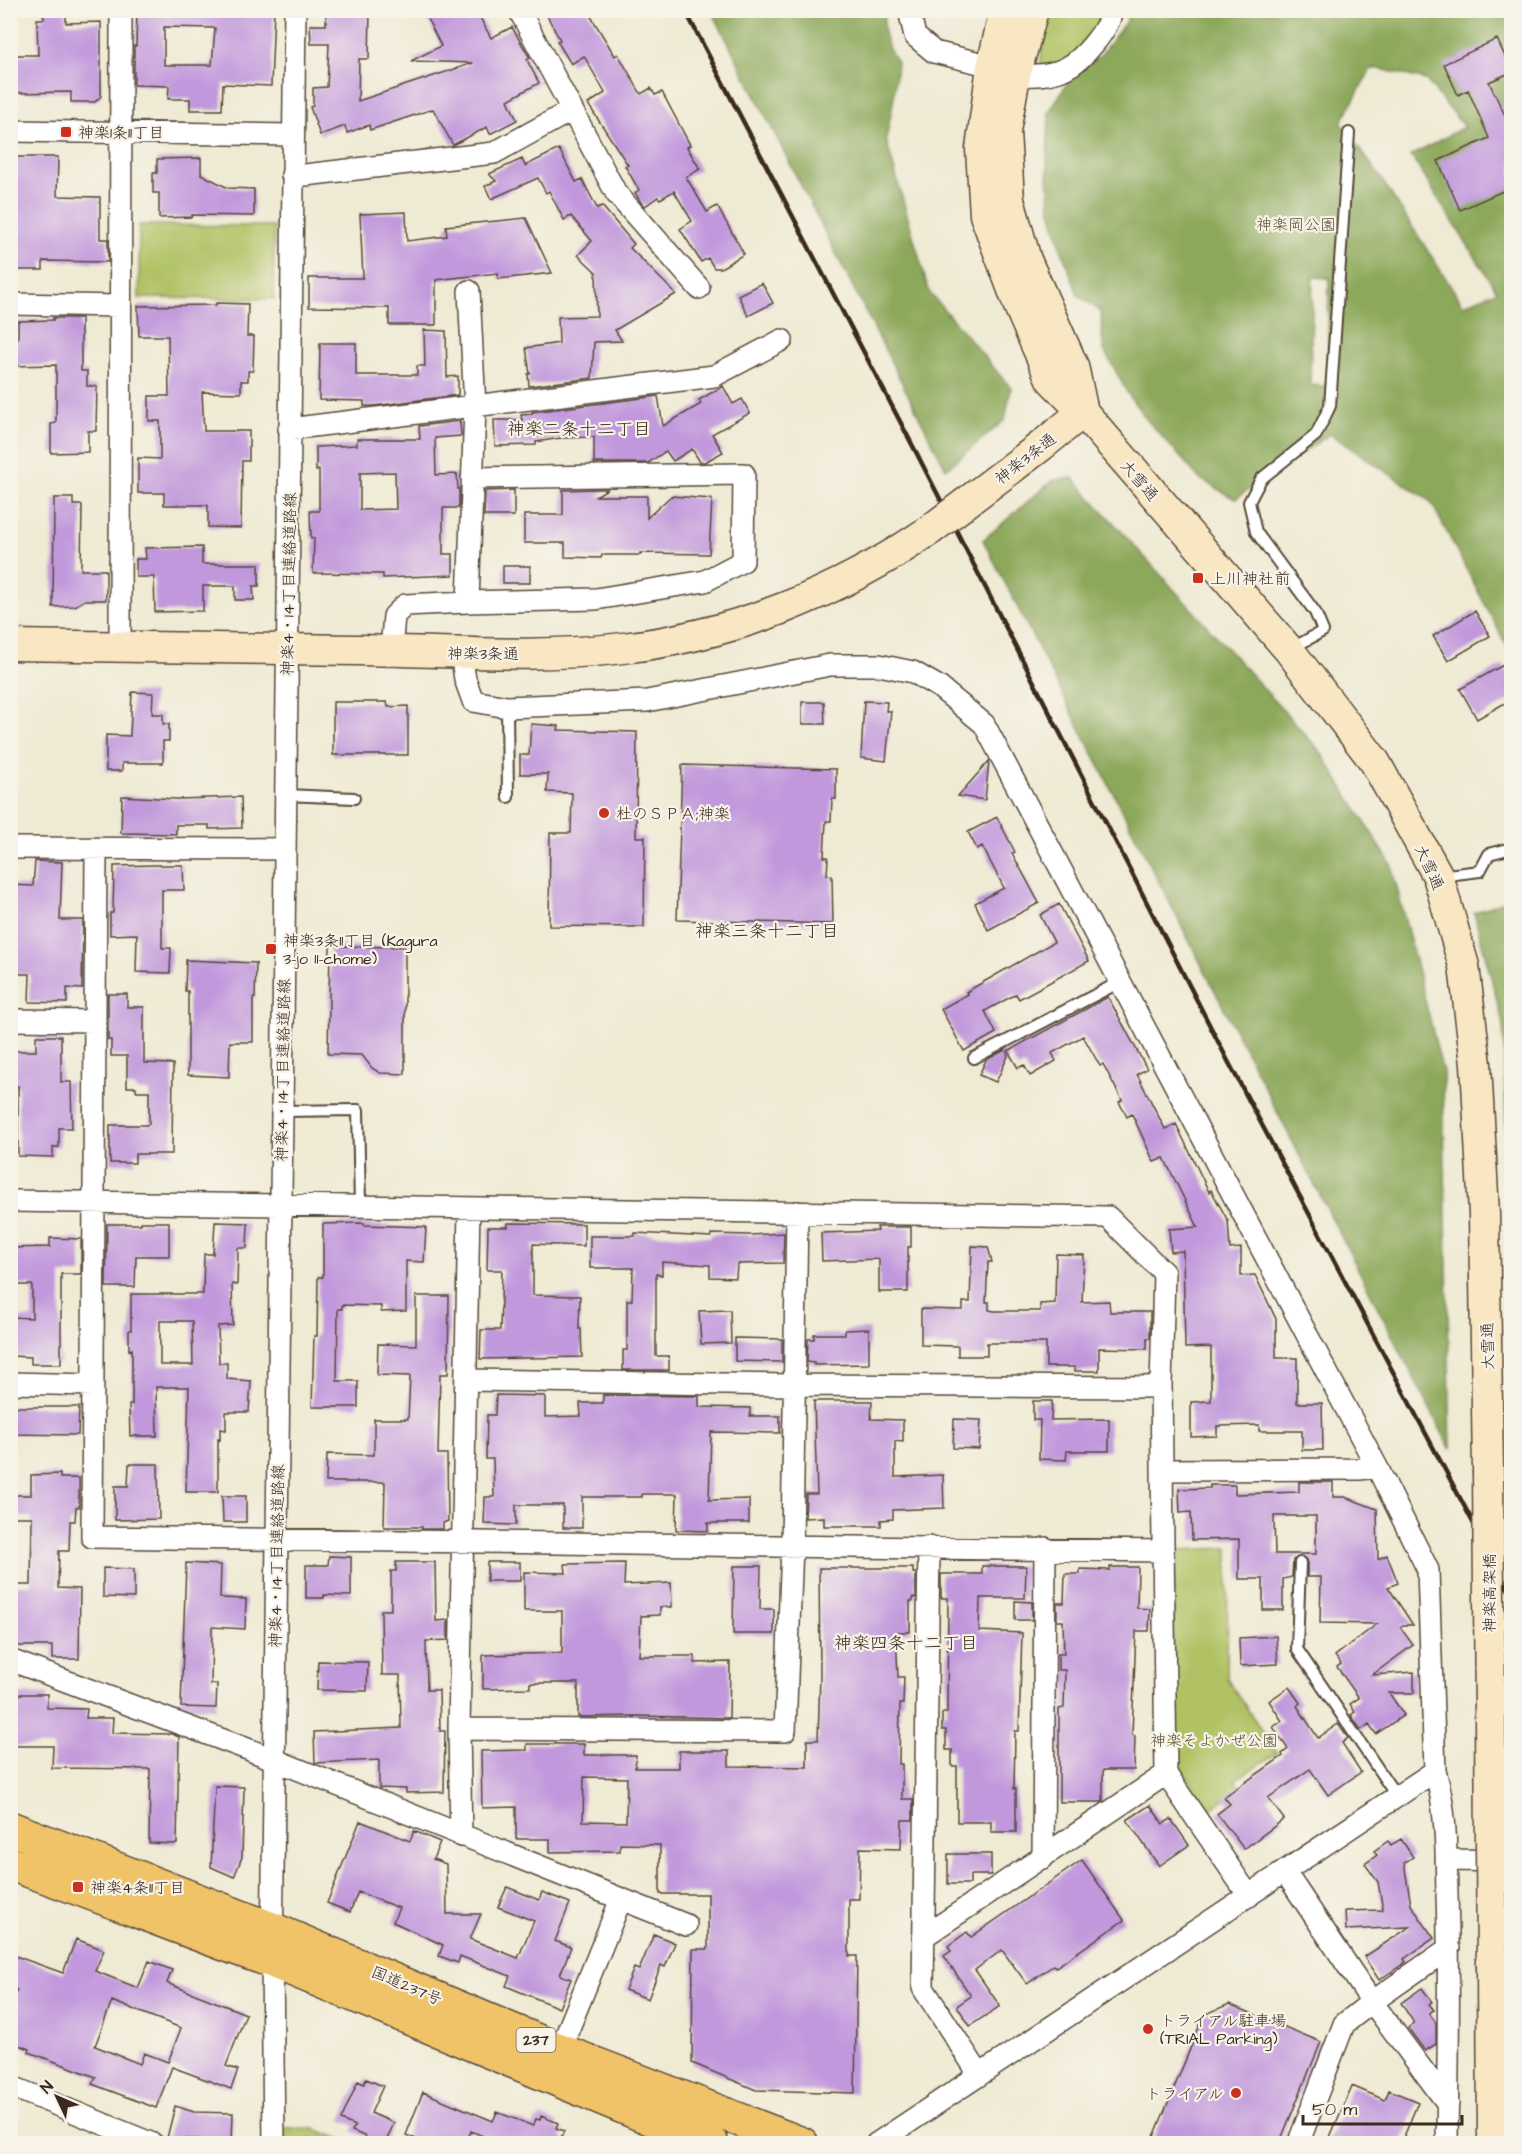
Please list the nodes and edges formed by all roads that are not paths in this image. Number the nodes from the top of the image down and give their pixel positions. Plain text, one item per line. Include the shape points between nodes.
1 (121, 10) edge
2 (295, 10) edge
3 (519, 10) edge
4 (909, 10) edge
5 (1005, 10) edge
6 (1033, 10) edge
7 (1112, 10) edge
8 (1003, 71) junction
9 (572, 110) junction
10 (10, 131) edge
11 (121, 133) junction
12 (1349, 133) dead end
13 (292, 135) junction
14 (292, 175) junction
15 (699, 288) dead end
16 (469, 291) dead end
17 (10, 304) edge
18 (120, 306) junction
19 (782, 340) dead end
20 (475, 406) junction
21 (1083, 412) junction
22 (289, 429) junction
23 (472, 478) junction
24 (468, 602) junction
25 (10, 645) edge
26 (120, 647) junction
27 (287, 648) junction
28 (391, 650) junction
29 (1289, 650) junction
30 (461, 653) junction
31 (507, 707) junction
32 (286, 795) junction
33 (508, 797) dead end
34 (354, 798) dead end
35 (10, 848) edge
36 (96, 849) junction
37 (285, 849) junction
38 (1512, 849) edge
39 (1438, 876) junction
40 (1120, 982) junction
41 (10, 1020) edge
42 (95, 1022) junction
43 (974, 1058) dead end
44 (282, 1111) junction
45 (10, 1201) edge
46 (93, 1202) junction
47 (280, 1205) junction
48 (360, 1206) junction
49 (470, 1208) junction
50 (796, 1212) junction
51 (1498, 1270) edge
52 (467, 1380) junction
53 (10, 1383) edge
54 (93, 1385) junction
55 (794, 1385) junction
56 (1161, 1388) junction
57 (1377, 1467) junction
58 (1163, 1470) junction
59 (1488, 1471) joint
60 (277, 1539) junction
61 (464, 1541) junction
62 (792, 1545) junction
63 (928, 1547) junction
64 (1045, 1548) junction
65 (1163, 1551) junction
66 (1300, 1563) dead end
67 (10, 1660) edge
68 (459, 1729) junction
69 (274, 1760) junction
70 (1435, 1771) junction
71 (1166, 1774) junction
72 (1397, 1797) junction
73 (10, 1828) edge
74 (461, 1836) junction
75 (1043, 1858) junction
76 (1446, 1860) junction
77 (1512, 1861) edge
78 (10, 1864) edge
79 (1285, 1872) junction
80 (1249, 1896) junction
81 (621, 1899) junction
82 (686, 1925) dead end
83 (272, 1929) junction
84 (923, 1937) junction
85 (1449, 1948) junction
86 (272, 1961) junction
87 (1372, 2002) junction
88 (554, 2064) junction
89 (979, 2074) junction
90 (10, 2085) edge
91 (1448, 2104) junction
92 (153, 2144) edge
93 (274, 2144) edge
94 (712, 2144) edge
95 (802, 2144) edge
96 (876, 2144) edge
97 (1298, 2144) edge
98 (1447, 2144) edge
99 (1493, 2144) edge

1 - 11 street
2 - 13 street, 神楽4・14丁目連絡道路線
3 - 9 street
4 - 8 street via 915,36 934,52
5 - 8 main road, 大雪通
6 - 8 main road, 大雪通
7 - 8 street via 1090,49 1066,68 1040,75
8 - 21 main road, 大雪通 via 981,149 985,215 1018,306 1051,379
9 - 14 street via 494,153
9 - 15 street via 616,193
10 - 11 street
11 - 13 street
11 - 18 street
12 - 29 lane via 1330,406 1316,435 1261,479 1249,502 1256,532 1315,612 1323,631
13 - 14 street, 神楽4・14丁目連絡道路線
14 - 22 street, 神楽4・14丁目連絡道路線
16 - 20 street
17 - 18 street
18 - 26 street
19 - 20 street via 714,376
20 - 22 street
20 - 23 street
21 - 29 main road, 大雪通
21 - 30 main road, 神楽3条通, bridge via 891,557 769,615 624,648
22 - 27 street, 神楽4・14丁目連絡道路線
23 - 24 street
23 - 24 street via 744,474 743,561 705,580 596,599
24 - 28 street via 405,605 394,616
25 - 26 main road, 神楽3条通
26 - 27 main road, 神楽3条通
27 - 28 main road, 神楽3条通
27 - 32 street, 神楽4・14丁目連絡道路線
28 - 30 main road, 神楽3条通
29 - 39 main road, 大雪通 via 1375,762
30 - 31 street via 473,701
31 - 33 lane
31 - 40 street via 647,701 830,665 879,665 913,672 939,687 984,724
32 - 34 lane
32 - 37 street, 神楽4・14丁目連絡道路線
35 - 36 street
36 - 37 street
36 - 42 street
37 - 44 street, 神楽4・14丁目連絡道路線
38 - 39 lane via 1489,854 1480,871
39 - 51 main road, 大雪通 via 1464,966
40 - 43 lane
40 - 57 street
41 - 42 street
42 - 46 street
44 - 47 street, 神楽4・14丁目連絡道路線
44 - 48 lane via 358,1110
45 - 46 street
46 - 47 street
46 - 54 street
47 - 48 street
47 - 60 street, 神楽4・14丁目連絡道路線
48 - 49 street
49 - 50 street
49 - 52 street
50 - 55 street
50 - 56 street via 1108,1217 1164,1273
51 - 59 main road, 大雪通
52 - 55 street
52 - 61 street
53 - 54 street
54 - 60 street via 92,1538
55 - 56 street
55 - 62 street
56 - 58 street
57 - 58 street
57 - 70 street via 1428,1570
58 - 65 street
59 - 99 main road, 神楽高架橋, bridge
60 - 61 street
60 - 69 street, 神楽4・14丁目連絡道路線
61 - 62 street
61 - 68 street
62 - 63 street
62 - 68 street via 785,1731
63 - 64 street
63 - 84 street
64 - 65 street
64 - 75 street
65 - 71 street
66 - 72 lane via 1297,1649
67 - 69 street
68 - 74 street
69 - 74 street
69 - 83 street, 神楽4・14丁目連絡道路線
70 - 72 street
70 - 76 street via 1441,1791
71 - 75 street
71 - 80 street
72 - 79 street
73 - 83 highway, 国道237号 / 237
74 - 81 street
75 - 84 street
76 - 77 street
76 - 85 street
78 - 86 highway, 国道237号 / 237
79 - 80 street
79 - 87 street
80 - 89 street
81 - 82 street
81 - 88 street
83 - 86 street, 神楽4・14丁目連絡道路線
83 - 88 highway, 国道237号 / 237
84 - 89 street via 922,1988
85 - 87 street
85 - 91 street
86 - 88 highway, 国道237号 / 237
86 - 93 street, 神楽4・14丁目連絡道路線
87 - 91 street
87 - 97 street via 1344,2024
88 - 94 highway, 国道237号 / 237
88 - 95 highway, 国道237号 / 237
89 - 96 street
90 - 92 street
91 - 98 street

